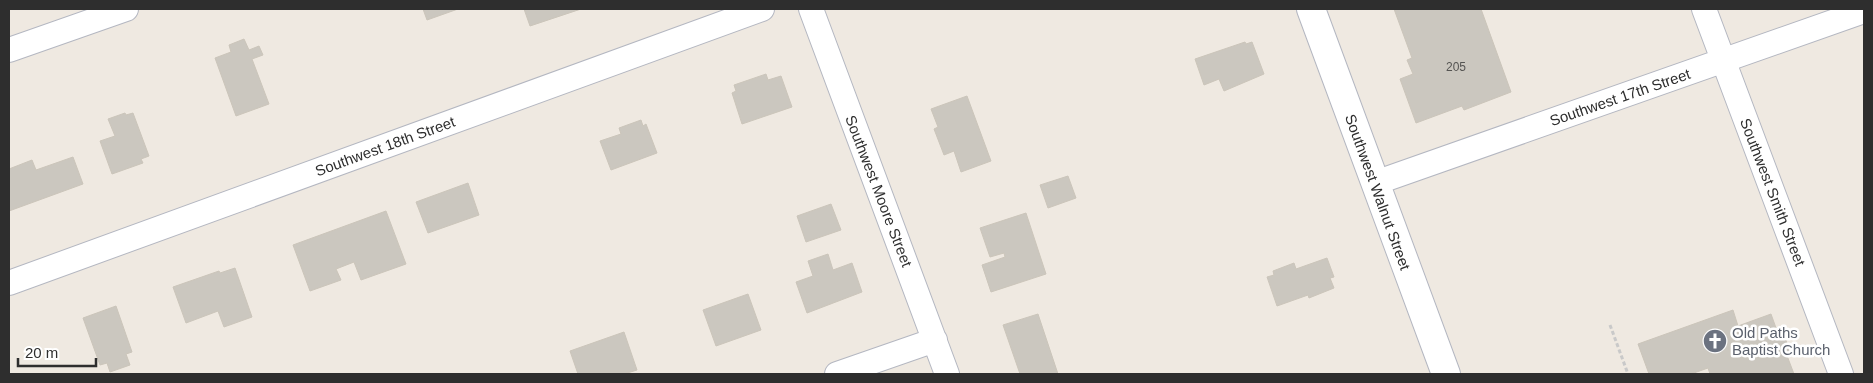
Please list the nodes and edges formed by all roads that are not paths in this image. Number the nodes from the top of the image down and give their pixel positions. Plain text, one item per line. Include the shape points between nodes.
1 (126, 9) edge
2 (762, 9) edge
3 (811, 9) edge
4 (1311, 9) edge
5 (1704, 9) edge
6 (1864, 11) edge
7 (9, 50) edge
8 (1723, 60) junction
9 (1375, 182) junction
10 (9, 283) edge
11 (935, 340) junction
12 (836, 374) edge
13 (947, 374) edge
14 (1446, 374) edge
15 (1841, 374) edge

1 - 7 street
2 - 10 street, Southwest 18th Street
3 - 11 street, Southwest Moore Street
4 - 9 street, Southwest Walnut Street
5 - 8 street, Southwest Smith Street
6 - 8 street, Southwest 17th Street
8 - 9 street, Southwest 17th Street
8 - 15 street, Southwest Smith Street
9 - 14 street, Southwest Walnut Street
11 - 12 street
11 - 13 street, Southwest Moore Street

